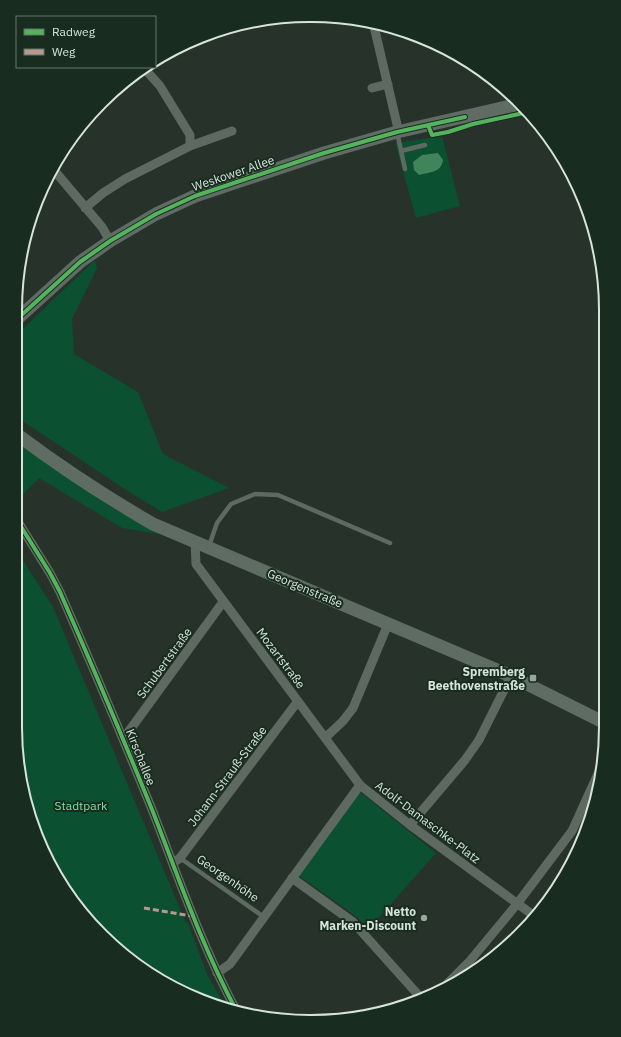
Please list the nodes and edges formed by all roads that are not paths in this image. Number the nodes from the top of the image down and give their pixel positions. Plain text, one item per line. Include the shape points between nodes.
1 (375, 30) edge
2 (148, 73) edge
3 (388, 84) junction
4 (372, 88) dead end
5 (514, 105) edge
6 (232, 131) dead end
7 (398, 132) junction
8 (425, 145) dead end
9 (190, 146) junction
10 (401, 151) junction
11 (405, 169) dead end
12 (57, 174) edge
13 (85, 208) junction
14 (110, 241) junction
15 (22, 315) edge
16 (22, 438) edge
17 (22, 529) edge
18 (195, 542) junction
19 (390, 543) dead end
20 (208, 547) junction
21 (223, 602) junction
22 (388, 624) junction
23 (511, 676) junction
24 (298, 701) junction
25 (599, 721) edge
26 (124, 738) junction
27 (325, 738) junction
28 (360, 785) junction
29 (592, 786) edge
30 (410, 825) junction
31 (176, 860) junction
32 (292, 878) junction
33 (517, 904) junction
34 (530, 913) edge
35 (264, 918) junction
36 (216, 973) junction
37 (455, 976) edge
38 (417, 995) edge
39 (233, 1004) edge

1 - 3 street
2 - 9 street via 160,86 190,135
3 - 4 street
3 - 7 street
5 - 7 main road, Weskower Allee
6 - 9 street
7 - 10 lane
7 - 14 main road, Weskower Allee via 324,153 195,196 156,214
8 - 10 lane
9 - 13 street via 124,179
10 - 11 lane
12 - 13 street
13 - 14 street via 102,227
14 - 15 main road, Weskower Allee via 80,262
16 - 18 main road, Georgenstraße via 119,504 153,524
17 - 26 street, Kirschallee via 60,592
18 - 20 main road, Georgenstraße
18 - 21 street, Mozartstraße via 196,564
19 - 20 lane via 278,495 255,494 232,504 216,522
20 - 22 main road, Georgenstraße
21 - 24 street, Mozartstraße
21 - 26 street, Schubertstraße
22 - 23 main road, Georgenstraße
22 - 27 street via 353,708
23 - 25 main road, Georgenstraße
23 - 30 street via 479,740
24 - 27 street, Mozartstraße
24 - 31 street, Johann-Strauß-Straße
26 - 31 street, Kirschallee
27 - 28 street, Mozartstraße
28 - 30 street, Adolf-Damaschke-Platz
28 - 32 street, Adolf-Damaschke-Platz
29 - 33 street via 572,831
30 - 33 street, Adolf-Damaschke-Platz
31 - 35 lane, Georgenhöhe
31 - 36 street, Kirschallee via 192,916
32 - 35 street, Georgenhöhe
32 - 38 street via 353,922
33 - 34 street, Adolf-Damaschke-Platz
33 - 37 street
35 - 36 street, Georgenhöhe via 230,964
36 - 39 street, Kirschallee

